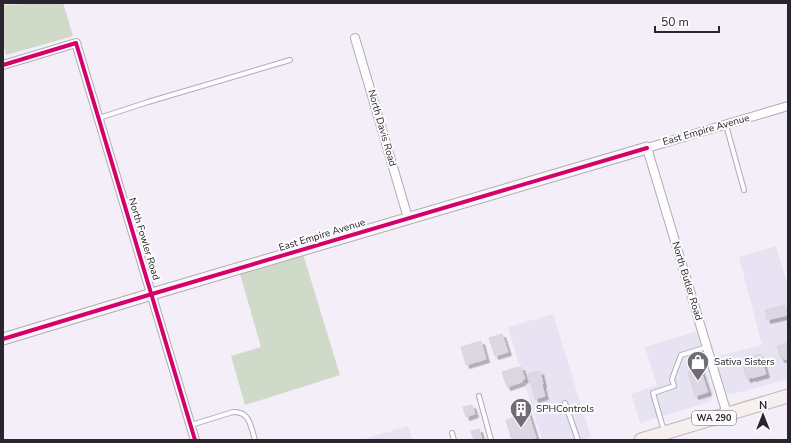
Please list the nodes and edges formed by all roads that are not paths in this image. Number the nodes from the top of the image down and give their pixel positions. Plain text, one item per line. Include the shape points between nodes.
1 (355, 38) dead end
2 (290, 60) dead end
3 (3, 64) edge
4 (788, 106) edge
5 (99, 118) junction
6 (726, 124) junction
7 (647, 148) junction
8 (744, 190) dead end
9 (408, 218) junction
10 (152, 294) junction
11 (3, 339) edge
12 (707, 347) junction
13 (479, 396) dead end
14 (788, 396) edge
15 (565, 403) dead end
16 (727, 414) junction
17 (191, 425) junction
18 (664, 433) junction
19 (452, 434) dead end
20 (196, 440) edge
21 (255, 440) edge
22 (454, 440) edge
23 (491, 440) edge
24 (578, 440) edge
25 (641, 440) edge

1 - 9 street, North Davis Road
2 - 5 lane
3 - 5 street, North Fowler Road via 76,43
4 - 6 street, East Empire Avenue
5 - 10 street, North Fowler Road
6 - 7 street, East Empire Avenue
6 - 8 lane
7 - 9 street, East Empire Avenue
7 - 12 street, North Butler Road
9 - 10 street, East Empire Avenue
10 - 11 street, East Empire Avenue
10 - 17 street, North Fowler Road
12 - 16 street, North Butler Road
12 - 18 lane via 681,355 672,379 674,386 653,393
13 - 23 lane
14 - 16 main road, WA 290
15 - 24 lane
16 - 18 main road, WA 290
17 - 20 street, North Fowler Road
17 - 21 lane via 240,412 246,416
18 - 25 main road, WA 290
19 - 22 lane

